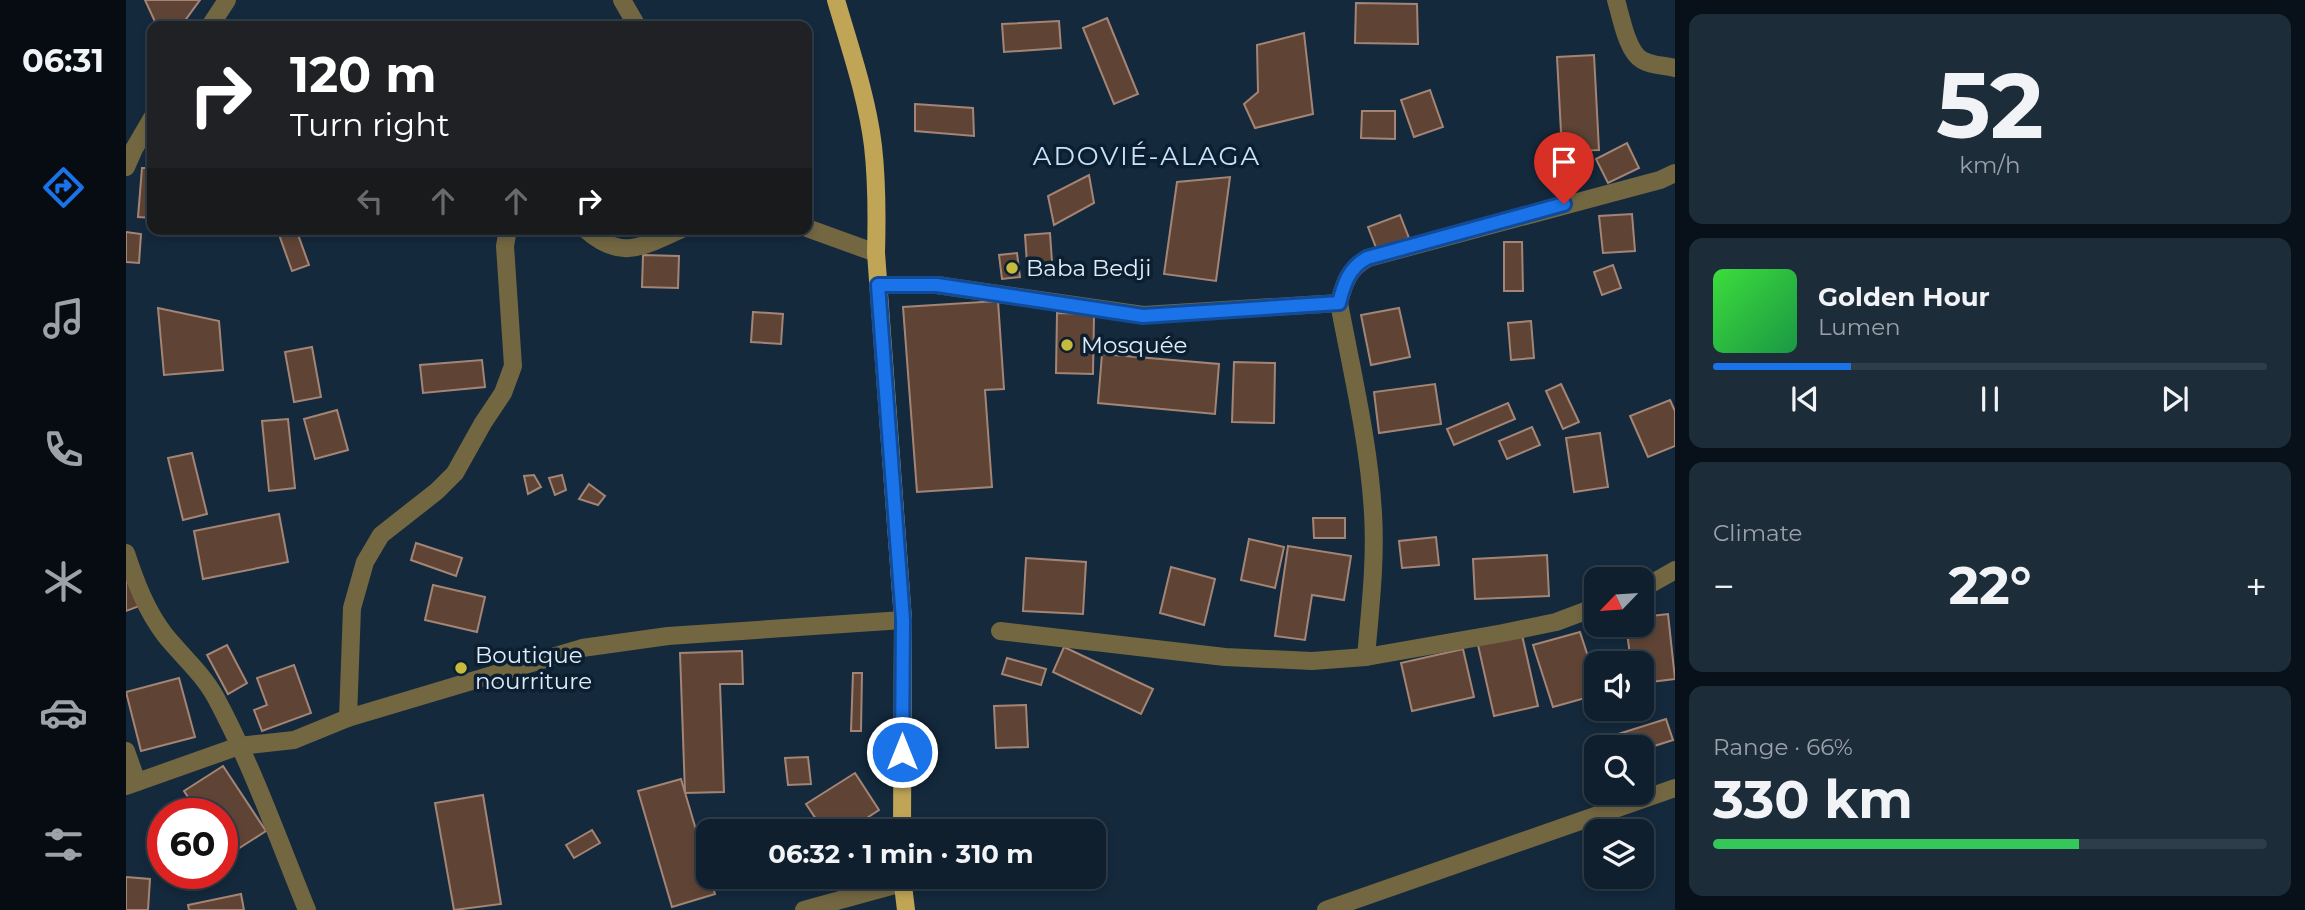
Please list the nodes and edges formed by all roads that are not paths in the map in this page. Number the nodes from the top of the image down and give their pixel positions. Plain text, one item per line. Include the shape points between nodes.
1 (227, 0) edge
2 (622, 0) edge
3 (836, 0) edge
4 (1616, 0) edge
5 (213, 21) edge
6 (634, 21) edge
7 (1675, 68) edge
8 (147, 127) edge
9 (126, 167) edge
10 (1675, 173) edge
11 (812, 231) edge
12 (507, 235) edge
13 (594, 235) edge
14 (668, 235) edge
15 (876, 253) junction
16 (878, 285) junction
17 (1339, 303) junction
18 (126, 553) edge
19 (1675, 570) edge
20 (1654, 582) edge
21 (1584, 612) edge
22 (903, 620) junction
23 (1000, 631) dead end
24 (1366, 657) junction
25 (348, 718) junction
26 (239, 746) junction
27 (126, 751) edge
28 (132, 784) edge
29 (1675, 788) edge
30 (902, 819) edge
31 (873, 889) edge
32 (903, 889) edge
33 (1378, 892) junction
34 (307, 910) edge
35 (804, 910) edge
36 (906, 910) edge
37 (1326, 910) edge
38 (1384, 910) edge

1 - 5 street
2 - 6 street
3 - 15 main road via 873,145
4 - 7 street via 1636,56
8 - 9 street
10 - 17 street via 1367,258 1354,265
11 - 15 street
12 - 25 street via 513,366 503,393 455,473 381,535 365,562 352,608
13 - 14 street via 624,250
15 - 16 main road
16 - 17 street via 937,285 1143,316
16 - 22 main road
17 - 24 street via 1373,514
18 - 26 street via 147,609 214,696
19 - 20 street
21 - 24 street via 1556,622
22 - 25 street via 668,636 582,648
22 - 30 main road
23 - 24 street via 1225,657 1312,661
25 - 26 street via 294,740
26 - 28 street
26 - 34 street
27 - 28 street
29 - 33 street
31 - 35 street
32 - 36 main road
33 - 37 street
33 - 38 street

